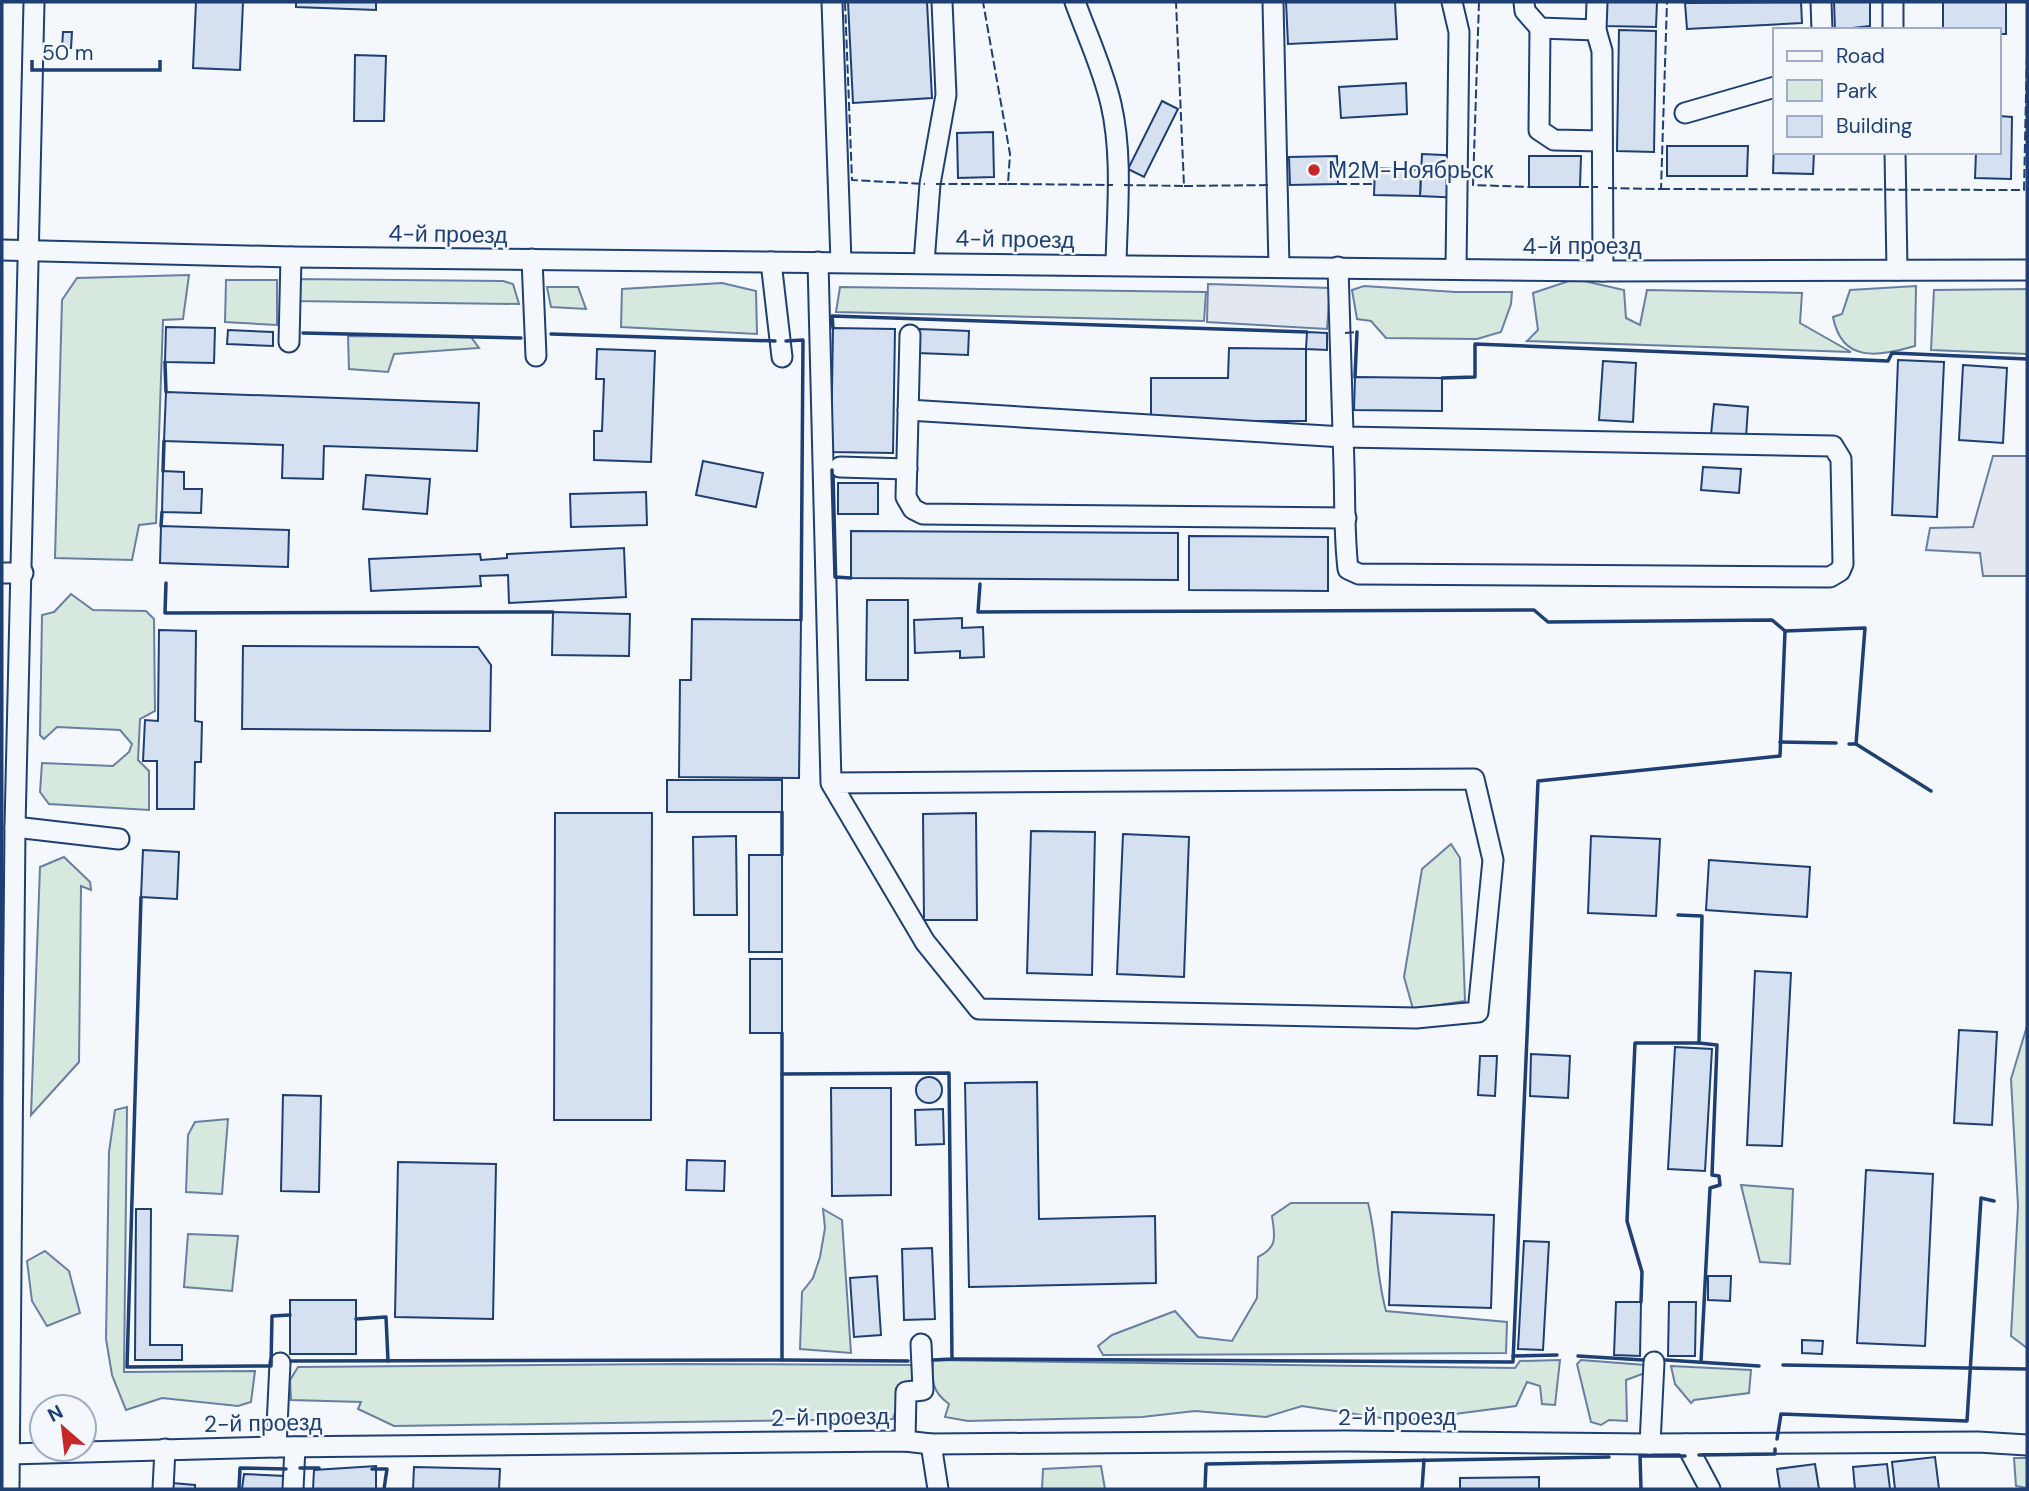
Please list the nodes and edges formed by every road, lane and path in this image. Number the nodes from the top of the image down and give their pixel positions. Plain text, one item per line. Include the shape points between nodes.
1 (34, 2) edge
2 (832, 2) edge
3 (942, 2) edge
4 (1075, 2) edge
5 (1273, 2) edge
6 (1452, 2) edge
7 (1524, 2) edge
8 (1597, 2) edge
9 (1821, 2) edge
10 (1893, 2) edge
11 (1540, 28) junction
12 (1822, 28) edge
13 (1893, 28) edge
14 (1596, 30) junction
15 (1773, 88) edge
16 (1685, 113) dead end
17 (1602, 141) junction
18 (1895, 154) edge
19 (2, 250) edge
20 (28, 250) junction
21 (291, 257) junction
22 (532, 259) junction
23 (771, 262) junction
24 (818, 262) junction
25 (841, 262) junction
26 (924, 263) junction
27 (1116, 265) junction
28 (1279, 267) junction
29 (1338, 267) junction
30 (1456, 269) junction
31 (1896, 270) junction
32 (2027, 270) edge
33 (1603, 271) junction
34 (910, 335) dead end
35 (289, 342) dead end
36 (536, 356) dead end
37 (782, 357) dead end
38 (908, 410) junction
39 (1343, 437) junction
40 (840, 467) dead end
41 (907, 469) junction
42 (1346, 518) junction
43 (2, 573) edge
44 (23, 573) junction
45 (831, 783) junction
46 (15, 827) junction
47 (119, 839) dead end
48 (7, 1069) edge
49 (5, 1287) edge
50 (921, 1344) dead end
51 (1654, 1362) dead end
52 (280, 1363) dead end
53 (905, 1441) junction
54 (931, 1444) junction
55 (1650, 1444) junction
56 (1686, 1444) junction
57 (2027, 1445) edge
58 (286, 1447) junction
59 (166, 1449) junction
60 (9, 1454) junction
61 (6, 1479) edge
62 (163, 1489) edge
63 (293, 1489) edge
64 (938, 1489) edge
65 (1710, 1489) edge

1 - 20 street
2 - 25 street
3 - 26 street via 946,95 930,184
4 - 27 street via 1116,130
5 - 28 street
6 - 30 street via 1459,32
7 - 11 street
8 - 14 street
9 - 12 street
10 - 13 street
11 - 14 street
11 - 17 street via 1539,130 1554,140
14 - 17 street via 1602,51
15 - 16 street
17 - 33 street
18 - 31 street
19 - 20 street, 4-й проезд
20 - 21 street, 4-й проезд
20 - 44 street
21 - 22 street, 4-й проезд
21 - 35 street
22 - 23 street, 4-й проезд
22 - 36 street
23 - 24 street, 4-й проезд
23 - 37 street
24 - 25 street, 4-й проезд
24 - 45 street
25 - 26 street, 4-й проезд
26 - 27 street, 4-й проезд
27 - 28 street, 4-й проезд
28 - 29 street, 4-й проезд
29 - 30 street, 4-й проезд
29 - 39 street
30 - 33 street, 4-й проезд
31 - 32 street, 4-й проезд
31 - 33 street, 4-й проезд
34 - 38 street
38 - 39 street
38 - 41 street
39 - 42 street
39 - 42 street via 1833,446 1841,459 1843,564 1830,577 1359,574 1348,569
40 - 41 street
41 - 42 street via 906,497 913,509 923,514
43 - 44 street
44 - 46 street
45 - 45 street via 925,942 979,1009 1416,1018 1478,1012 1493,860 1474,779
46 - 47 street
46 - 48 street
48 - 49 street
49 - 60 street
50 - 53 street via 923,1390 905,1392
51 - 55 street
52 - 58 street
53 - 54 street, 2-й проезд
53 - 58 street, 2-й проезд
54 - 55 street, 2-й проезд
54 - 64 street
55 - 56 street, 2-й проезд
56 - 57 street, 2-й проезд
56 - 65 street
58 - 59 street, 2-й проезд
58 - 63 street
59 - 60 street, 2-й проезд
59 - 62 street
60 - 61 street

